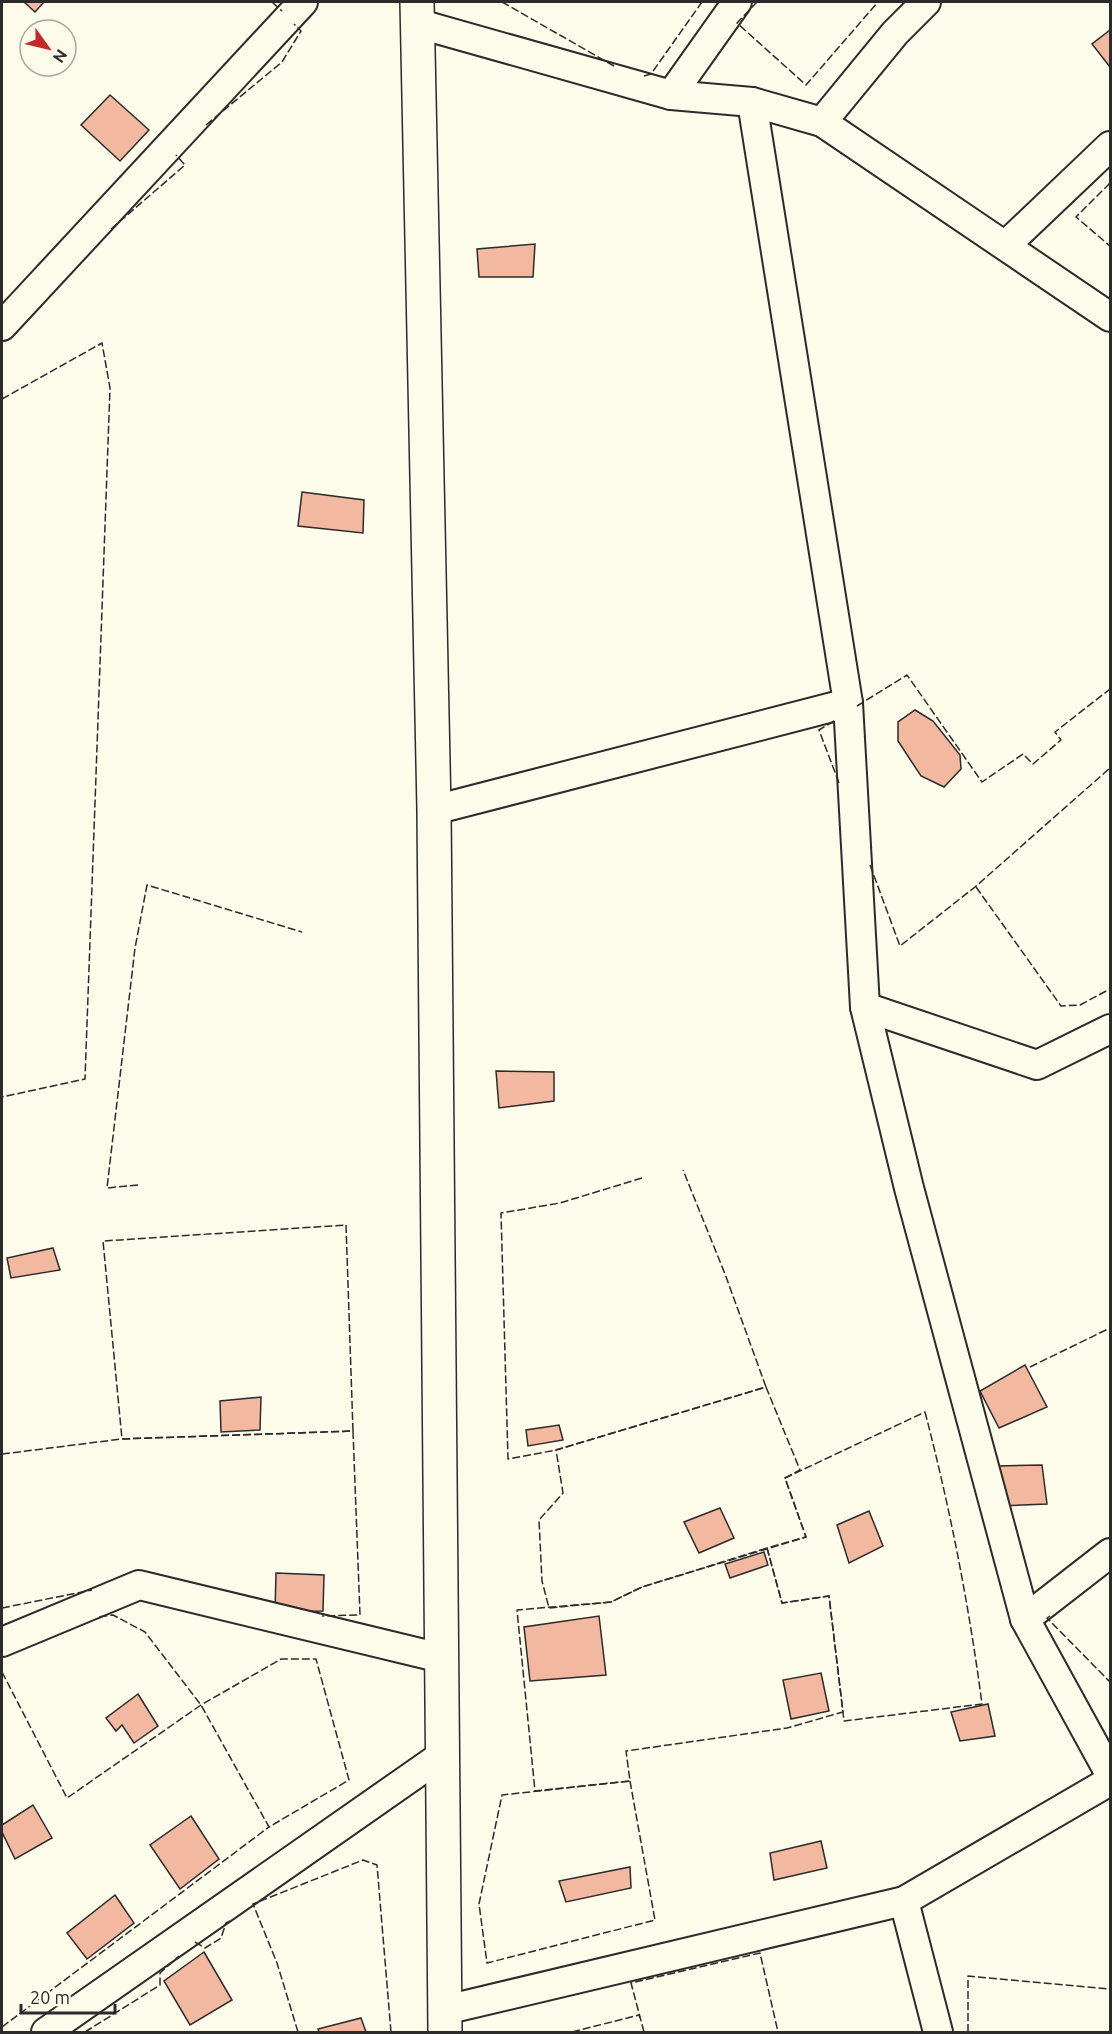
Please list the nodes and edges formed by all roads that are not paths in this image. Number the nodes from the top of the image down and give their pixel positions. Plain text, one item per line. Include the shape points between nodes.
1 (303, 2) edge
2 (737, 2) edge
3 (926, 2) edge
4 (416, 12) edge
5 (671, 95) junction
6 (752, 102) junction
7 (822, 122) junction
8 (1110, 146) edge
9 (1006, 245) junction
10 (1110, 317) edge
11 (2, 326) edge
12 (848, 703) junction
13 (434, 810) junction
14 (865, 1007) junction
15 (1110, 1029) edge
16 (1110, 1553) edge
17 (1024, 1619) junction
18 (2, 1641) edge
19 (441, 1658) junction
20 (441, 1756) junction
21 (1110, 1774) edge
22 (1110, 1782) edge
23 (904, 1901) junction
24 (445, 2021) edge
25 (46, 2032) edge
26 (938, 2032) edge

1 - 11 street
2 - 5 street
3 - 7 street via 895,33
4 - 5 street
4 - 13 street
5 - 6 street
6 - 7 street
6 - 12 street
7 - 9 street
8 - 9 street
9 - 10 street
12 - 13 street
12 - 14 street
13 - 19 street
14 - 15 street via 1037,1065
14 - 17 street
16 - 17 street
17 - 21 street
18 - 19 street via 139,1585
19 - 20 street
20 - 24 street
20 - 25 street
22 - 23 street
23 - 24 street
23 - 26 street

